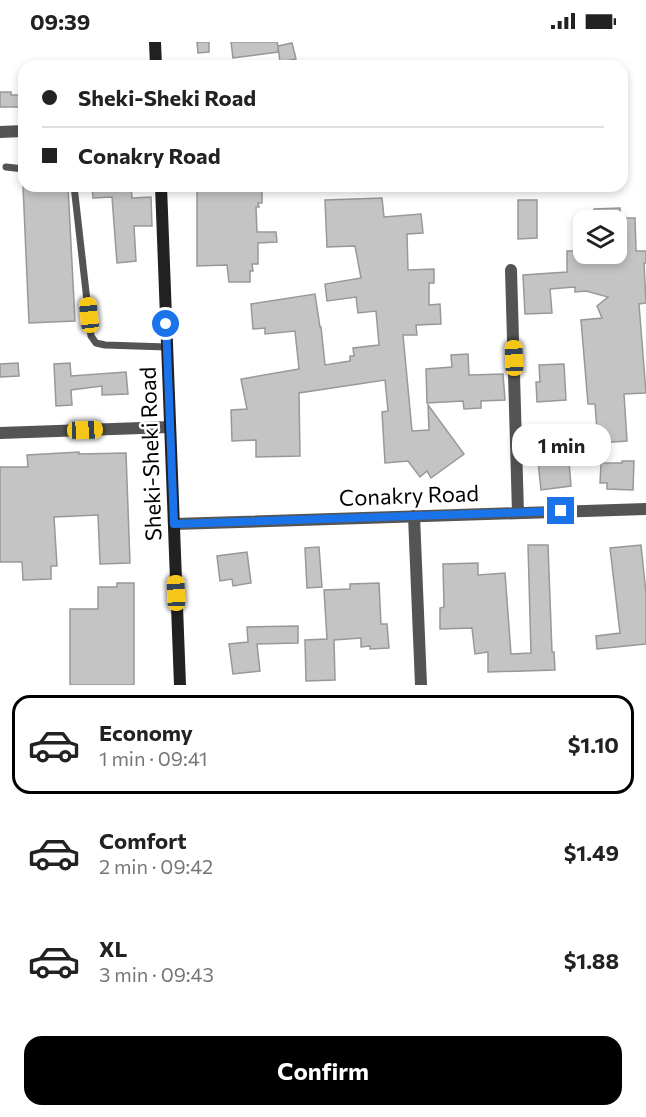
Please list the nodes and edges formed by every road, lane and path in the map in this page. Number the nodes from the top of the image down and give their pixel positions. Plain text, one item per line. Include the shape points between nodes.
1 (155, 42) edge
2 (156, 60) edge
3 (18, 131) edge
4 (0, 132) edge
5 (6, 167) dead end
6 (18, 169) edge
7 (75, 192) edge
8 (161, 192) edge
9 (511, 270) dead end
10 (167, 347) junction
11 (170, 427) junction
12 (0, 433) edge
13 (646, 508) edge
14 (518, 513) junction
15 (414, 516) junction
16 (174, 524) junction
17 (180, 685) edge
18 (421, 685) edge

1 - 2 street
3 - 4 street
5 - 6 lane
7 - 10 lane via 91,336 96,343 105,345
8 - 10 street, Sheki-Sheki Road
9 - 14 street
10 - 11 street, Sheki-Sheki Road
11 - 12 street
11 - 16 street, Sheki-Sheki Road
13 - 14 street, Conakry Road
14 - 15 street, Conakry Road
15 - 16 street, Conakry Road
15 - 18 street
16 - 17 street, Sheki-Sheki Road

